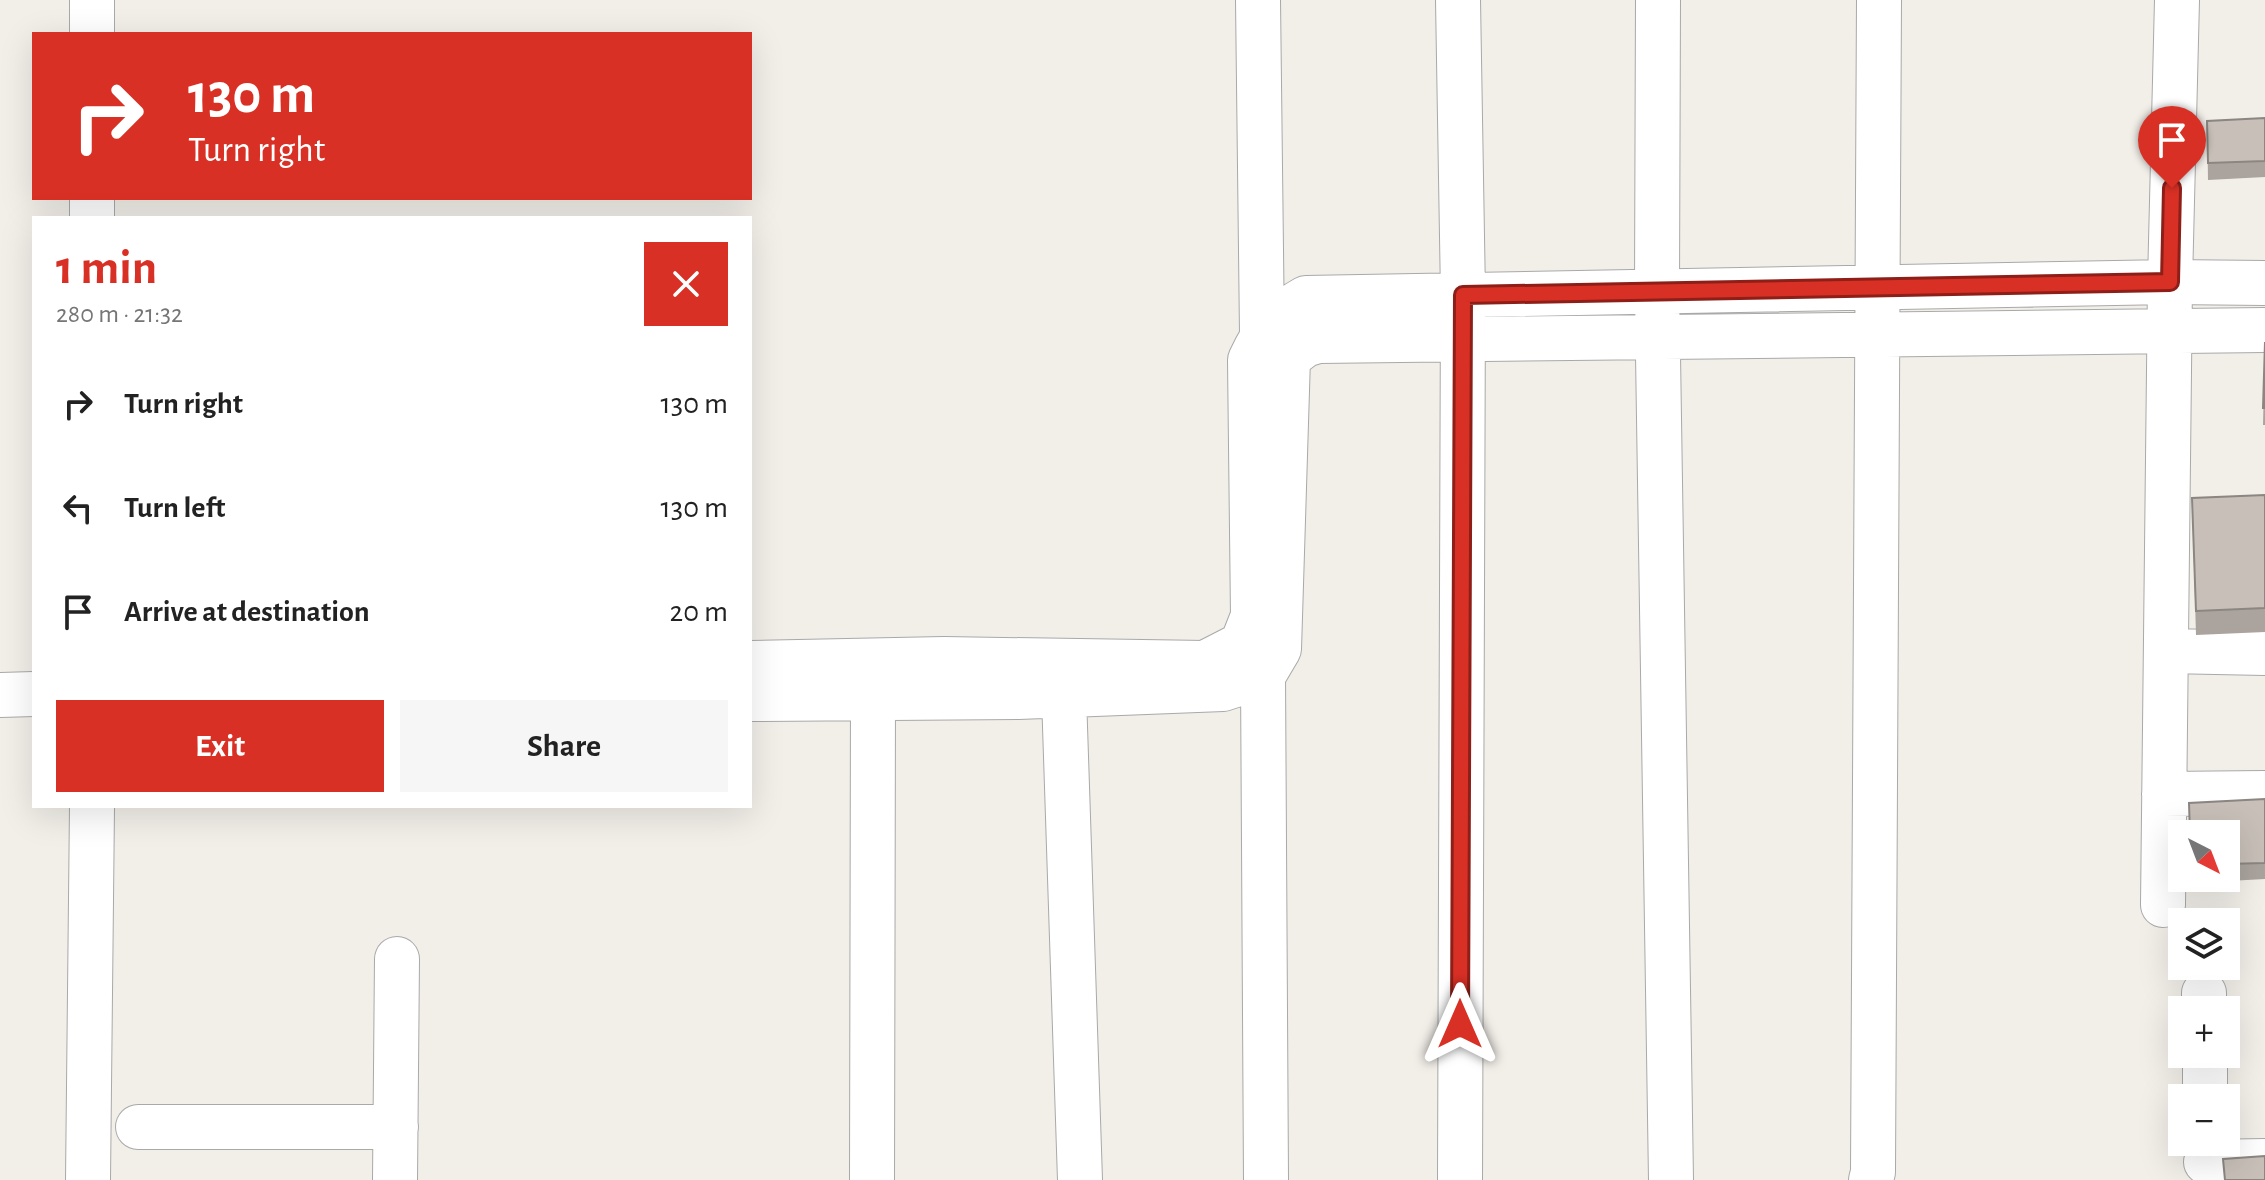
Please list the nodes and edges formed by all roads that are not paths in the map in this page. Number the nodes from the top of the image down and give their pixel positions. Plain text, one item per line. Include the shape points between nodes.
1 (92, 0) edge
2 (1258, 0) edge
3 (1458, 0) edge
4 (1658, 0) edge
5 (1879, 0) edge
6 (2177, 0) edge
7 (92, 32) edge
8 (2170, 282) junction
9 (2265, 283) edge
10 (1878, 287) junction
11 (1657, 291) junction
12 (1463, 295) junction
13 (2265, 330) edge
14 (2170, 332) junction
15 (1878, 335) junction
16 (1658, 338) junction
17 (1461, 340) junction
18 (1275, 346) junction
19 (2167, 651) junction
20 (2265, 653) edge
21 (1252, 660) junction
22 (752, 663) edge
23 (32, 694) edge
24 (0, 695) edge
25 (1064, 696) junction
26 (873, 698) junction
27 (752, 699) edge
28 (2265, 793) edge
29 (2164, 794) junction
30 (92, 808) edge
31 (2163, 905) dead end
32 (397, 959) dead end
33 (138, 1127) dead end
34 (396, 1127) junction
35 (2206, 1161) edge
36 (2265, 1161) edge
37 (88, 1180) edge
38 (395, 1180) edge
39 (872, 1180) edge
40 (1080, 1180) edge
41 (1266, 1180) edge
42 (1460, 1180) edge
43 (1671, 1180) edge
44 (1871, 1180) edge

1 - 7 street
2 - 18 street
3 - 12 street
4 - 11 street
5 - 10 street
6 - 8 street
8 - 9 street
8 - 10 street
8 - 14 street
10 - 11 street
10 - 15 street
11 - 12 street
11 - 16 street
12 - 17 street
12 - 18 street via 1306,298 1282,311
13 - 14 street
14 - 15 street
14 - 19 street
15 - 16 street
15 - 44 street
16 - 17 street
16 - 43 street
17 - 18 street
17 - 42 street
18 - 21 street via 1250,360
19 - 20 street
19 - 29 street
21 - 22 street
21 - 25 street via 1223,689
21 - 41 street
23 - 24 street
25 - 26 street
25 - 40 street
26 - 27 street
26 - 39 street
28 - 29 street
29 - 31 street
30 - 37 street
32 - 34 street
33 - 34 street
34 - 38 street
35 - 36 street

